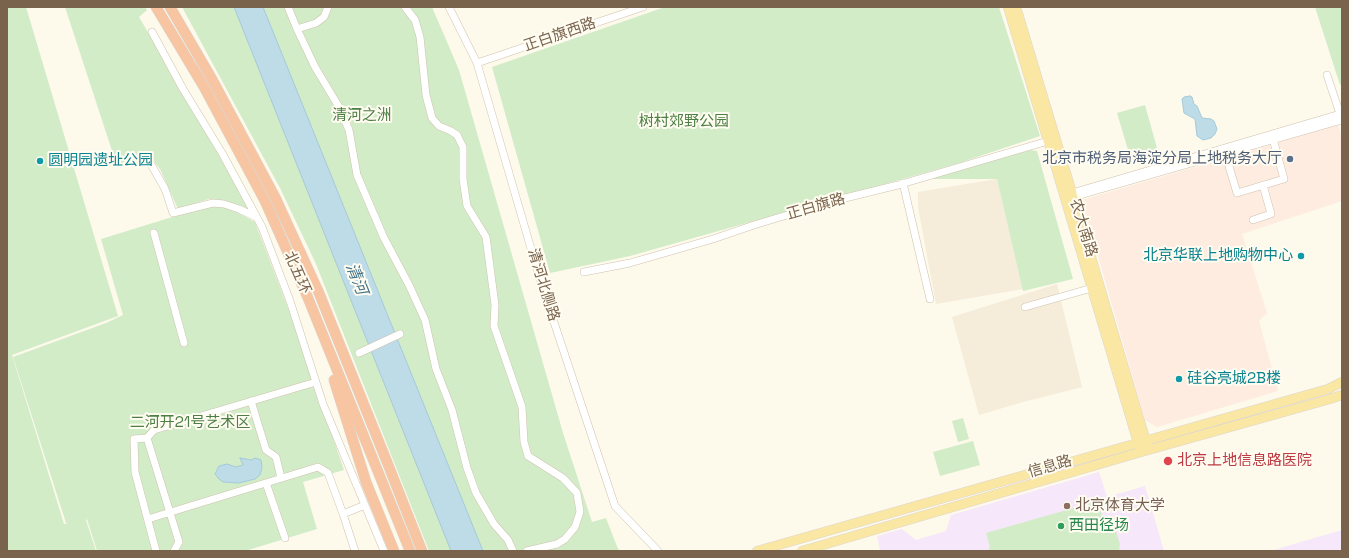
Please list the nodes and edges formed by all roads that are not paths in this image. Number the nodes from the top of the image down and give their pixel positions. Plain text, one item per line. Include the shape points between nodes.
1 (156, 7) edge
2 (170, 7) edge
3 (288, 7) edge
4 (328, 7) edge
5 (405, 7) edge
6 (449, 7) edge
7 (644, 7) edge
8 (1008, 7) edge
9 (1016, 7) edge
10 (297, 29) junction
11 (152, 32) dead end
12 (477, 63) junction
13 (1327, 75) dead end
14 (1341, 118) edge
15 (1273, 140) junction
16 (1048, 141) junction
17 (1225, 153) junction
18 (152, 166) dead end
19 (903, 183) junction
20 (1263, 185) junction
21 (1073, 195) junction
22 (256, 217) junction
23 (1253, 220) dead end
24 (154, 233) dead end
25 (584, 272) dead end
26 (1092, 288) junction
27 (308, 298) junction
28 (930, 299) dead end
29 (1024, 307) dead end
30 (400, 334) dead end
31 (184, 343) dead end
32 (362, 351) dead end
33 (316, 382) junction
34 (1342, 382) edge
35 (1342, 395) edge
36 (251, 401) junction
37 (147, 438) junction
38 (1142, 441) junction
39 (1144, 451) junction
40 (281, 478) junction
41 (266, 483) junction
42 (365, 506) junction
43 (170, 512) junction
44 (343, 514) junction
45 (148, 519) junction
46 (285, 538) dead end
47 (156, 551) edge
48 (174, 551) edge
49 (355, 551) edge
50 (384, 551) edge
51 (394, 551) edge
52 (410, 551) edge
53 (422, 551) edge
54 (513, 551) edge
55 (527, 551) edge
56 (658, 551) edge
57 (757, 551) edge
58 (802, 551) edge

1 - 27 highway, 北五环 via 204,87 265,201
2 - 53 highway, 北五环 via 275,197 319,293
3 - 10 street
4 - 10 street via 324,17 316,23
5 - 55 street via 415,20 420,37 426,95 432,118 439,126 457,135 463,147 463,179 467,206 486,237 495,305 494,326 522,407 524,442 528,456 563,478 576,493 580,512 575,527 566,539 557,544
6 - 12 street, 清河北侧路
7 - 12 street, 正白旗西路
8 - 16 main road, 农大南路
9 - 21 main road, 农大南路
10 - 54 street via 315,67 339,107 349,130 357,175 384,238 425,320 436,369 452,410 476,493
11 - 22 street
12 - 56 street, 清河北侧路 via 541,283 615,506
13 - 14 street
14 - 15 street
14 - 21 street
15 - 17 street
15 - 20 street via 1284,179
16 - 19 street, 正白旗路
16 - 26 main road, 农大南路
17 - 20 street via 1237,193
17 - 21 street
18 - 22 street via 173,214 213,203 239,209
19 - 25 street, 正白旗路 via 837,200 630,263
19 - 28 street
20 - 23 street via 1271,214
21 - 38 main road, 农大南路
22 - 33 street via 290,301
24 - 31 street
26 - 29 street
26 - 38 main road, 农大南路
27 - 51 highway via 366,482
27 - 52 highway, 北五环
30 - 32 street
33 - 36 street
33 - 42 street
34 - 38 main road, 信息路 via 1328,389
35 - 39 main road, 信息路
36 - 37 street via 154,430
36 - 40 street via 266,450 276,457
37 - 43 street
37 - 45 street via 134,439 135,472
38 - 39 main road, 农大南路
38 - 57 main road, 信息路
39 - 58 main road, 信息路
40 - 41 street
40 - 44 street via 318,467 328,473
41 - 43 street
41 - 46 street
42 - 44 street
42 - 50 street
43 - 45 street
43 - 48 street via 179,542
44 - 49 street
45 - 47 street

